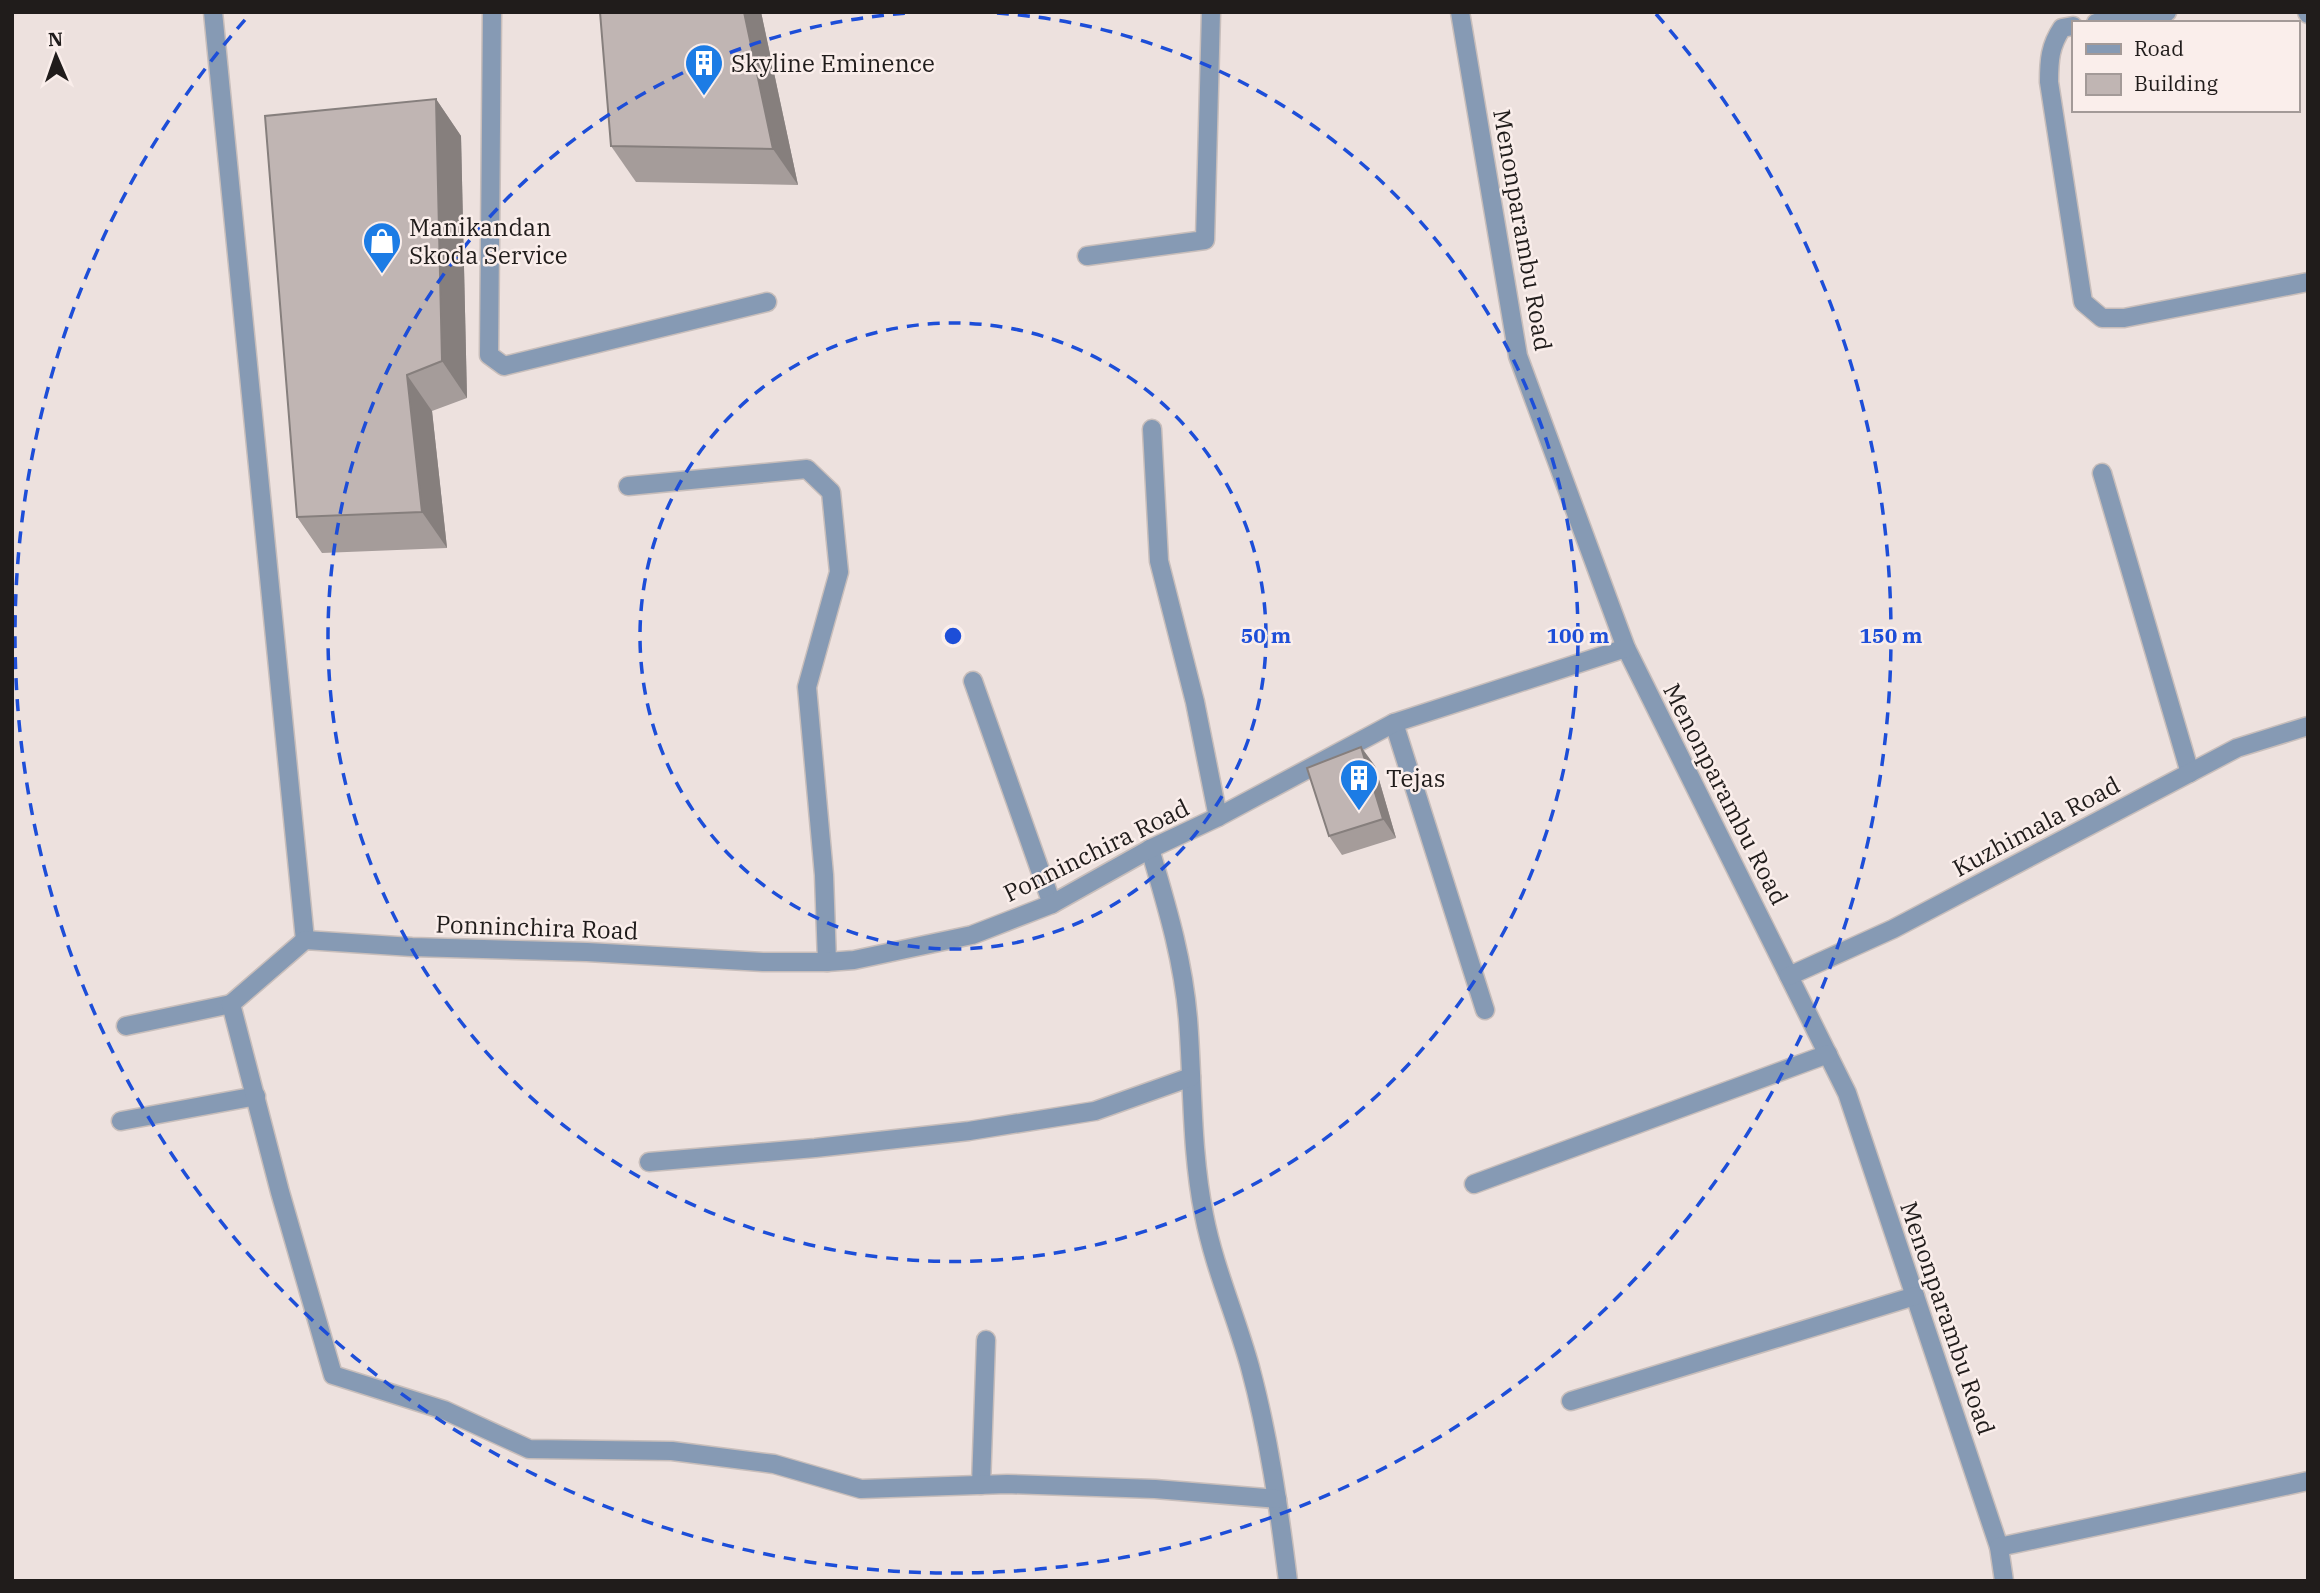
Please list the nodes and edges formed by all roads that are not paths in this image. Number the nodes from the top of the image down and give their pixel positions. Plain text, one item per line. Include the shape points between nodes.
1 (213, 12) edge
2 (492, 12) edge
3 (1211, 12) edge
4 (1460, 12) edge
5 (2167, 12) edge
6 (2109, 21) edge
7 (2072, 26) edge
8 (1087, 256) dead end
9 (2308, 282) edge
10 (767, 302) dead end
11 (1152, 429) dead end
12 (2102, 473) dead end
13 (628, 486) dead end
14 (1626, 648) junction
15 (973, 681) dead end
16 (1394, 723) junction
17 (2308, 726) edge
18 (2190, 773) junction
19 (1218, 817) junction
20 (1150, 849) junction
21 (1052, 904) junction
22 (304, 940) junction
23 (827, 962) junction
24 (1789, 976) junction
25 (231, 1004) junction
26 (1485, 1010) dead end
27 (126, 1026) dead end
28 (1828, 1055) junction
29 (1191, 1077) junction
30 (256, 1096) junction
31 (121, 1121) dead end
32 (649, 1162) dead end
33 (1474, 1184) dead end
34 (1915, 1296) junction
35 (986, 1340) dead end
36 (1571, 1401) dead end
37 (2308, 1481) edge
38 (981, 1485) junction
39 (1277, 1499) junction
40 (1999, 1547) junction
41 (1288, 1581) edge
42 (2004, 1581) edge

1 - 22 street
2 - 10 street via 489,355 504,366
3 - 8 street via 1205,240
4 - 14 street, Menonparambu Road via 1518,356
5 - 6 street
7 - 9 street via 2062,28 2053,42 2049,82 2083,302 2102,318 2124,318
11 - 19 street via 1159,561
12 - 18 street
13 - 23 street via 807,470 831,492 839,572 807,687
14 - 16 street, Ponninchira Road
14 - 24 street, Menonparambu Road
15 - 21 street
16 - 19 street, Ponninchira Road
16 - 26 street
17 - 18 street, Kuzhimala Road via 2237,748
18 - 24 street, Kuzhimala Road via 1893,929
19 - 20 street, Ponninchira Road
20 - 21 street, Ponninchira Road
20 - 29 street via 1179,948
21 - 23 street, Ponninchira Road via 972,935
22 - 23 street, Ponninchira Road
22 - 25 street
24 - 28 street, Menonparambu Road
25 - 27 street
25 - 30 street
28 - 33 street
28 - 34 street, Menonparambu Road via 1847,1093
29 - 32 street via 1095,1111 969,1131
29 - 39 street via 1204,1215 1250,1365
30 - 31 street
30 - 38 street via 333,1375 444,1410 529,1449 685,1453 774,1464 861,1489
34 - 36 street
34 - 40 street, Menonparambu Road
35 - 38 street
37 - 40 street
38 - 39 street via 1155,1489
39 - 41 street
40 - 42 street, Menonparambu Road

